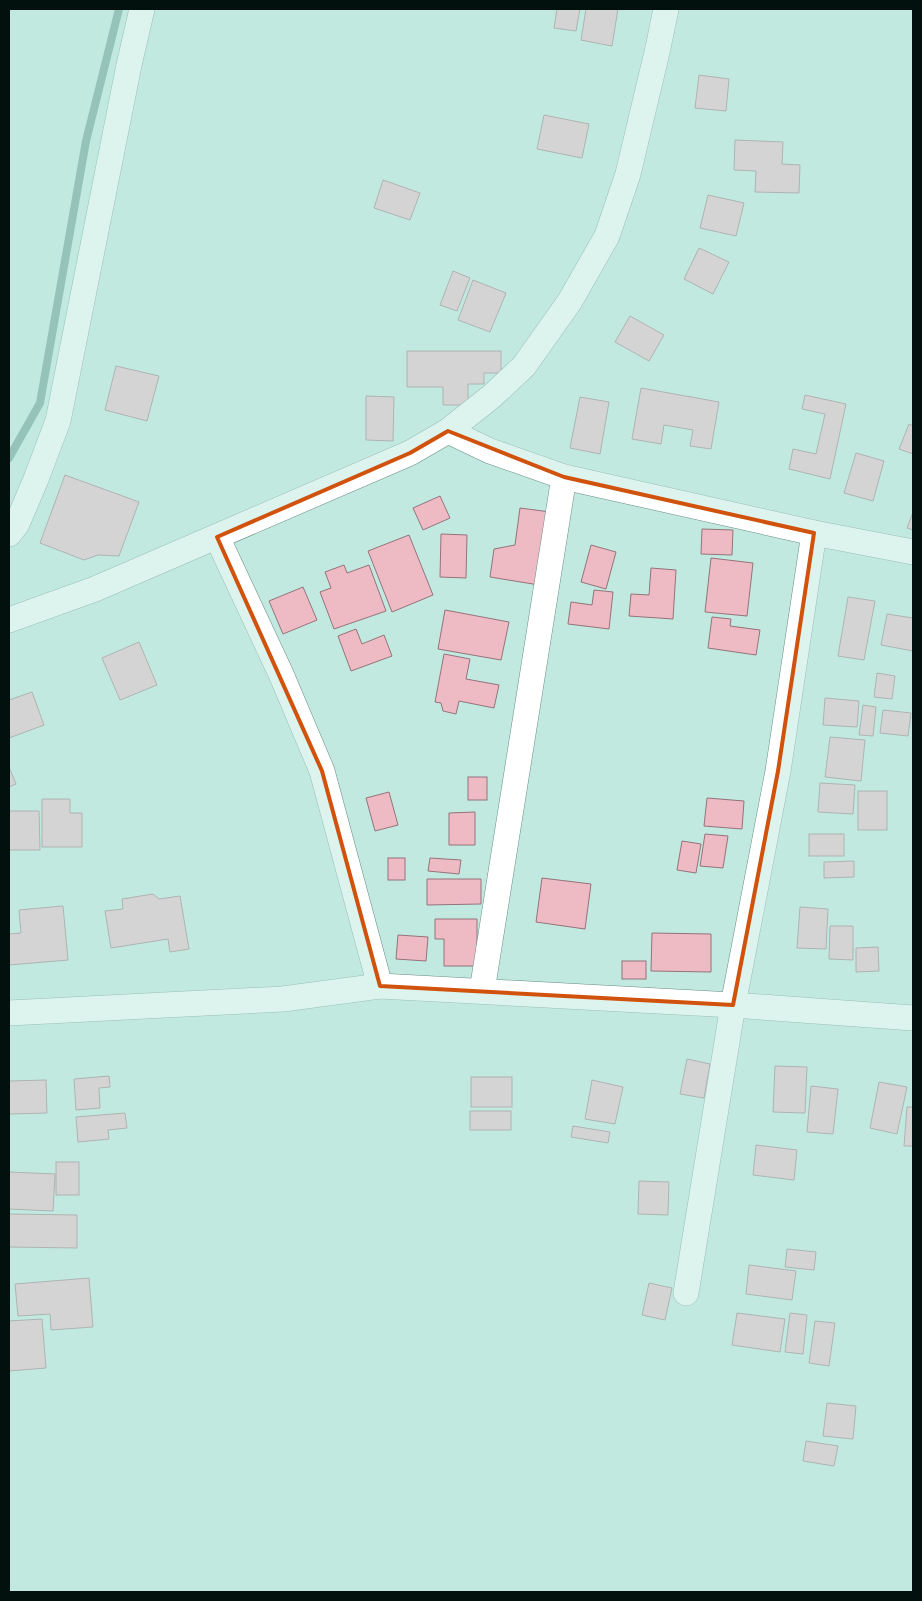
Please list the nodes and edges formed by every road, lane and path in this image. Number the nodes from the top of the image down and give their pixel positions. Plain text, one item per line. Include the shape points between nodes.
1 (142, 9) edge
2 (666, 9) edge
3 (448, 431) junction
4 (564, 477) junction
5 (814, 533) junction
6 (9, 534) edge
7 (217, 537) junction
8 (913, 552) edge
9 (9, 620) edge
10 (380, 986) junction
11 (482, 992) junction
12 (733, 1005) junction
13 (9, 1013) edge
14 (913, 1018) edge
15 (686, 1293) dead end

1 - 6 street via 58,421 17,524
2 - 3 street via 628,174 607,236 570,301 524,366
3 - 4 street via 490,451
3 - 7 street via 410,453
4 - 5 street
4 - 11 street
5 - 8 street
5 - 12 street via 778,770
7 - 9 street via 95,589
7 - 10 street via 322,770
10 - 11 street
10 - 13 street via 283,999
11 - 12 street
12 - 14 street
12 - 15 street

